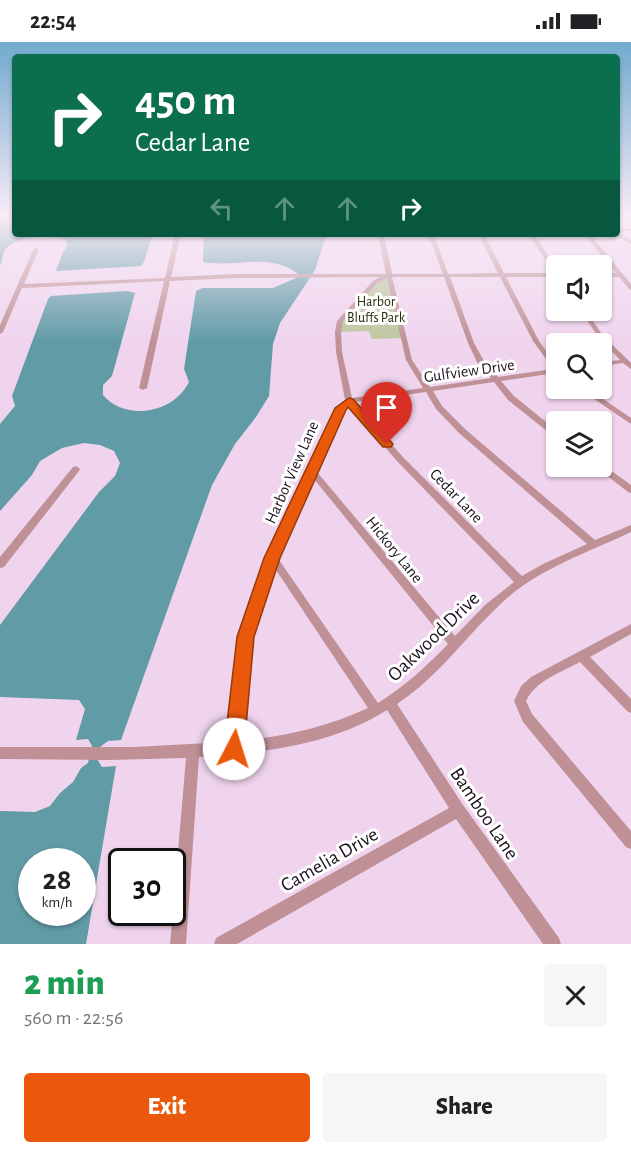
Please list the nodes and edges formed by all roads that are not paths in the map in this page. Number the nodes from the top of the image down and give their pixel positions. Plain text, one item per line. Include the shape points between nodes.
1 (32, 258) edge
2 (173, 258) edge
3 (386, 258) edge
4 (439, 258) edge
5 (493, 258) edge
6 (606, 258) edge
7 (546, 273) edge
8 (390, 275) junction
9 (445, 275) junction
10 (502, 275) junction
11 (612, 275) edge
12 (620, 275) junction
13 (168, 278) junction
14 (20, 286) junction
15 (631, 288) edge
16 (590, 321) edge
17 (0, 332) edge
18 (546, 355) edge
19 (627, 360) edge
20 (612, 362) edge
21 (631, 367) edge
22 (546, 371) edge
23 (495, 380) junction
24 (143, 388) dead end
25 (426, 390) junction
26 (597, 399) edge
27 (349, 401) junction
28 (631, 422) edge
29 (546, 426) edge
30 (76, 469) dead end
31 (313, 472) junction
32 (612, 475) edge
33 (631, 490) edge
34 (631, 528) edge
35 (594, 545) junction
36 (272, 558) junction
37 (0, 564) edge
38 (521, 582) junction
39 (631, 629) edge
40 (454, 644) junction
41 (581, 656) junction
42 (389, 703) junction
43 (631, 707) edge
44 (376, 710) junction
45 (234, 749) junction
46 (194, 751) junction
47 (0, 753) edge
48 (458, 810) junction
49 (631, 842) edge
50 (178, 944) edge
51 (222, 944) edge
52 (553, 944) edge

1 - 14 street
2 - 13 street
3 - 8 street
4 - 9 street
5 - 10 street
6 - 12 street
7 - 10 street
8 - 9 street
8 - 13 street
8 - 25 street via 405,349
8 - 27 street via 375,282 340,321 339,352
9 - 10 street
9 - 23 street via 471,343
10 - 18 street
11 - 12 street
12 - 15 street
13 - 14 street
13 - 24 street
14 - 17 street
16 - 19 street via 601,337
19 - 20 street
19 - 21 street
22 - 23 street, Gulfview Drive
23 - 25 street, Gulfview Drive
23 - 29 street
25 - 27 street, Gulfview Drive
25 - 35 street via 462,431
26 - 28 street
27 - 31 street, Harbor View Lane via 336,417
27 - 38 street, Cedar Lane via 399,458
30 - 37 street
31 - 36 street, Harbor View Lane
31 - 40 street, Hickory Lane
32 - 33 street
34 - 35 street, Oakwood Drive
35 - 38 street, Oakwood Drive
36 - 44 street
36 - 45 street, Harbor View Lane via 246,637
38 - 40 street, Oakwood Drive
39 - 41 street
40 - 42 street, Oakwood Drive
41 - 43 street
41 - 49 street via 535,681 520,701 527,718
42 - 44 street, Oakwood Drive
42 - 48 street, Bamboo Lane
44 - 45 street, Oakwood Drive via 327,732 289,742
45 - 46 street, Oakwood Drive
46 - 47 street, Oakwood Drive via 109,755
46 - 50 street
48 - 51 street, Camelia Drive
48 - 52 street, Bamboo Lane

